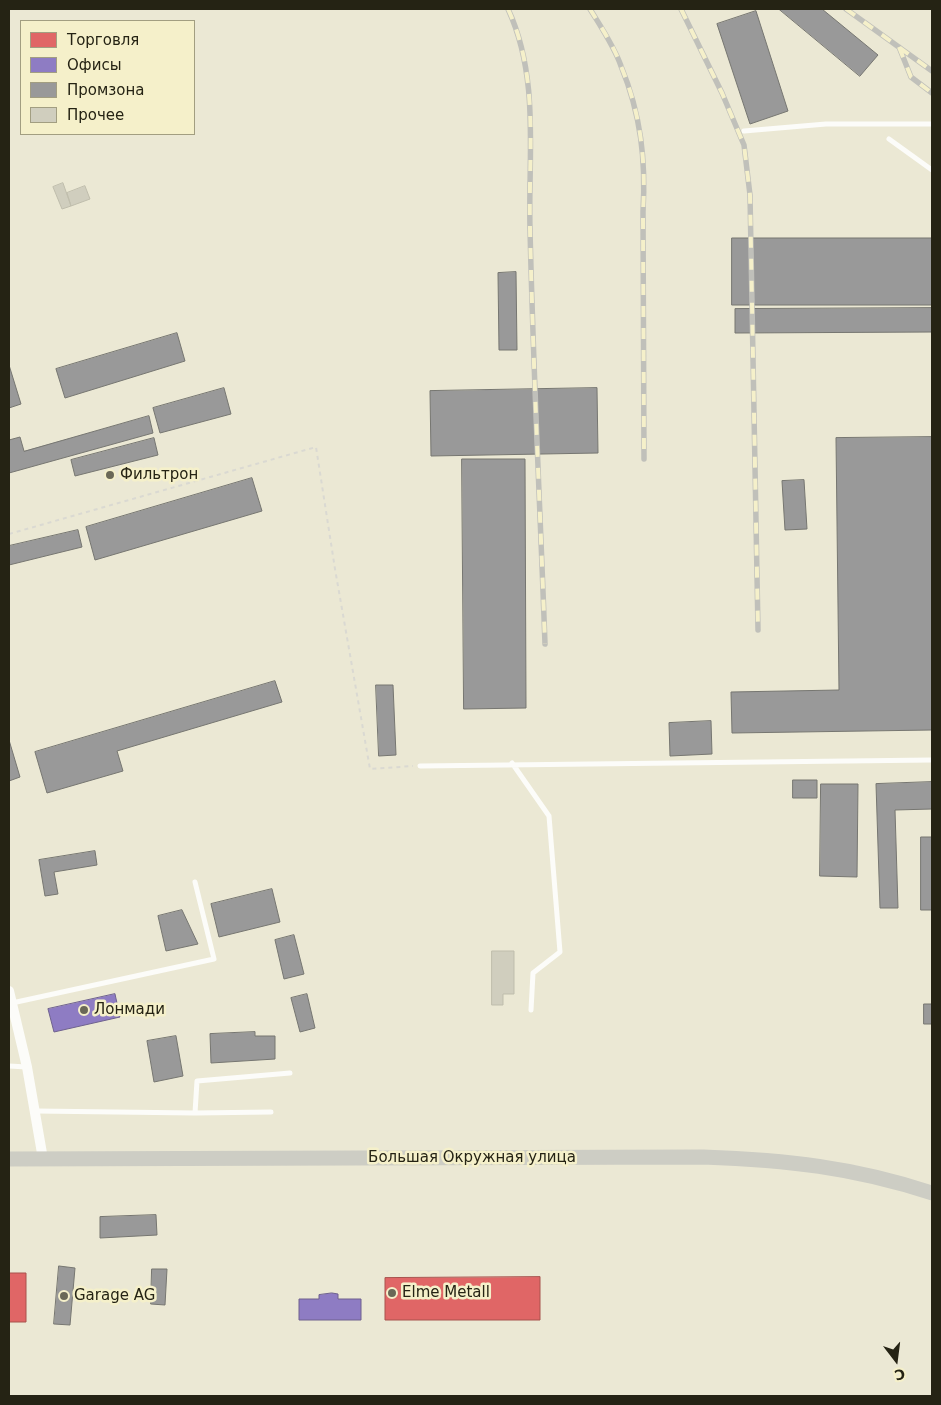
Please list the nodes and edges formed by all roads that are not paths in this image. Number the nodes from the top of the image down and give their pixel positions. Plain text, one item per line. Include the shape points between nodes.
1 (932, 124) edge
2 (744, 132) dead end
3 (889, 139) dead end
4 (932, 170) edge
5 (932, 760) edge
6 (512, 763) junction
7 (420, 766) road end
8 (195, 882) dead end
9 (9, 990) edge
10 (12, 1003) junction
11 (531, 1010) dead end
12 (9, 1066) edge
13 (27, 1067) junction
14 (290, 1073) dead end
15 (36, 1111) junction
16 (271, 1112) dead end
17 (195, 1113) junction
18 (43, 1159) junction
19 (9, 1160) edge
20 (932, 1193) edge

1 - 2 lane via 826,124
3 - 4 lane
5 - 6 lane
6 - 7 lane
6 - 11 lane via 549,816 560,952 533,973
8 - 10 lane via 214,958
9 - 10 street
10 - 13 street
12 - 13 lane
13 - 15 street
14 - 17 lane via 197,1081
15 - 17 lane
15 - 18 street
16 - 17 lane
18 - 19 main road, Большая Окружная улица
18 - 20 main road, Большая Окружная улица via 703,1157 781,1160 843,1169

